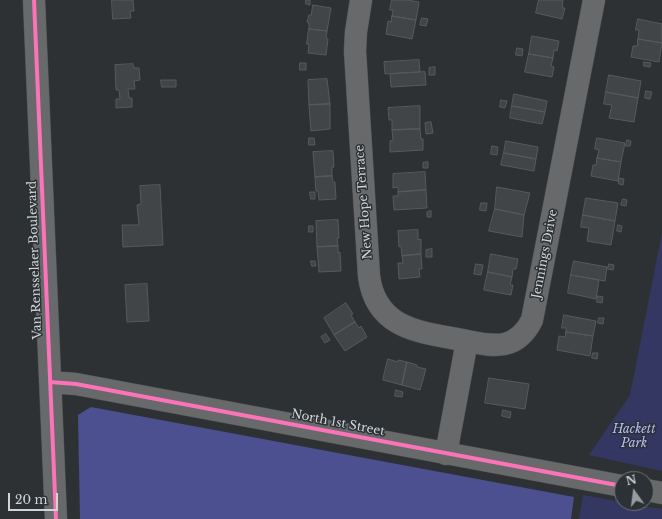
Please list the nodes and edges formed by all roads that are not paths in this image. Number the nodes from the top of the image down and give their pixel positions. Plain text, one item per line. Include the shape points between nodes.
1 (34, 0) edge
2 (361, 0) edge
3 (594, 0) edge
4 (466, 341) junction
5 (50, 382) junction
6 (446, 454) junction
7 (614, 485) edge
8 (56, 519) edge

1 - 5 street, Van Rensselaer Boulevard
2 - 4 street, New Hope Terrace via 354,51 369,276 373,293 387,315 401,326
3 - 4 street, Jennings Drive via 532,320 525,332 508,343 494,346
4 - 6 street
5 - 6 street, North 1st Street via 76,384
5 - 8 street, Van Rensselaer Boulevard
6 - 7 street, North 1st Street

